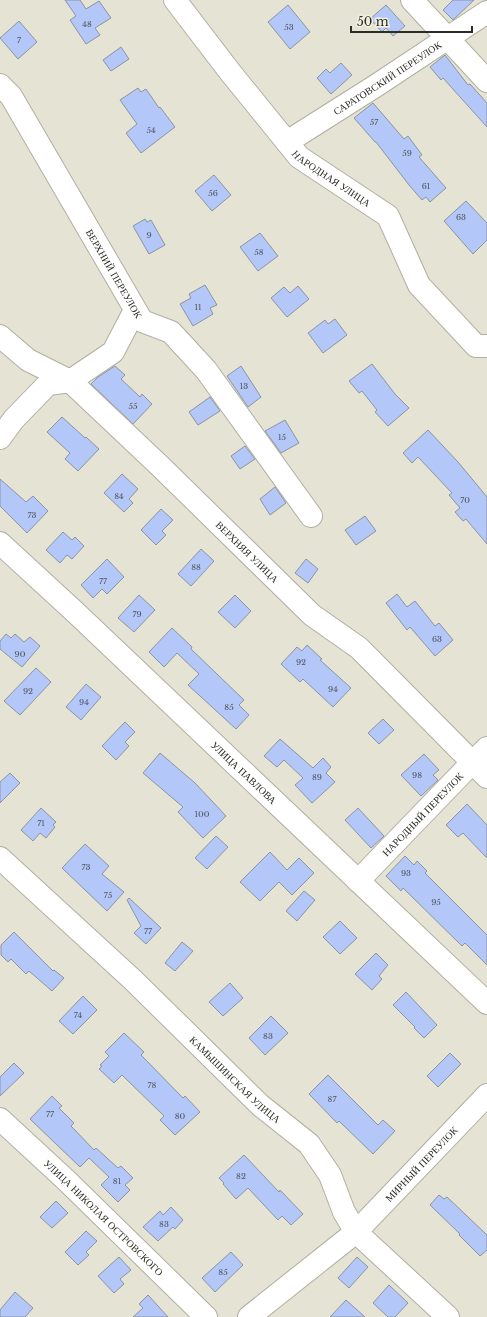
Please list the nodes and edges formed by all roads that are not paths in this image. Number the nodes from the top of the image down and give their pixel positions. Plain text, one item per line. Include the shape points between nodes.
1 (175, 0) edge
2 (412, 0) edge
3 (487, 12) edge
4 (448, 39) junction
5 (487, 81) edge
6 (0, 85) edge
7 (287, 142) junction
8 (135, 310) junction
9 (0, 336) edge
10 (487, 346) edge
11 (70, 381) junction
12 (0, 438) edge
13 (311, 516) dead end
14 (0, 543) edge
15 (482, 762) edge
16 (0, 858) edge
17 (358, 881) junction
18 (487, 1003) edge
19 (487, 1095) edge
20 (0, 1119) edge
21 (356, 1232) junction
22 (206, 1317) edge
23 (249, 1317) edge
24 (448, 1317) edge

1 - 7 street, НАРОДНАЯ УЛИЦА
2 - 4 street
3 - 4 street, САРАТОВСКИЙ ПЕРЕУЛОК
4 - 5 street
4 - 7 street, САРАТОВСКИЙ ПЕРЕУЛОК
6 - 8 street, ВЕРХНИЙ ПЕРЕУЛОК via 11,96
7 - 10 street, НАРОДНАЯ УЛИЦА via 299,157 388,216 419,285 476,346
8 - 11 street via 113,352
8 - 13 street, ВЕРХНИЙ ПЕРЕУЛОК via 142,321 170,332 206,370
9 - 11 street, ВЕРХНЯЯ УЛИЦА via 28,360
11 - 12 street via 48,384 14,419
11 - 15 street, ВЕРХНЯЯ УЛИЦА via 161,466 312,615 359,648
14 - 17 street, УЛИЦА ПАВЛОВА
15 - 17 street, НАРОДНЫЙ ПЕРЕУЛОК
16 - 21 street, КАМЫШИНСКАЯ УЛИЦА via 133,980 260,1105 309,1144 330,1175 344,1212
17 - 18 street, УЛИЦА ПАВЛОВА
19 - 21 street, МИРНЫЙ ПЕРЕУЛОК
20 - 22 street, УЛИЦА НИКОЛАЯ ОСТРОВСКОГО
21 - 23 street, МИРНЫЙ ПЕРЕУЛОК
21 - 24 street, КАМЫШИНСКАЯ УЛИЦА

